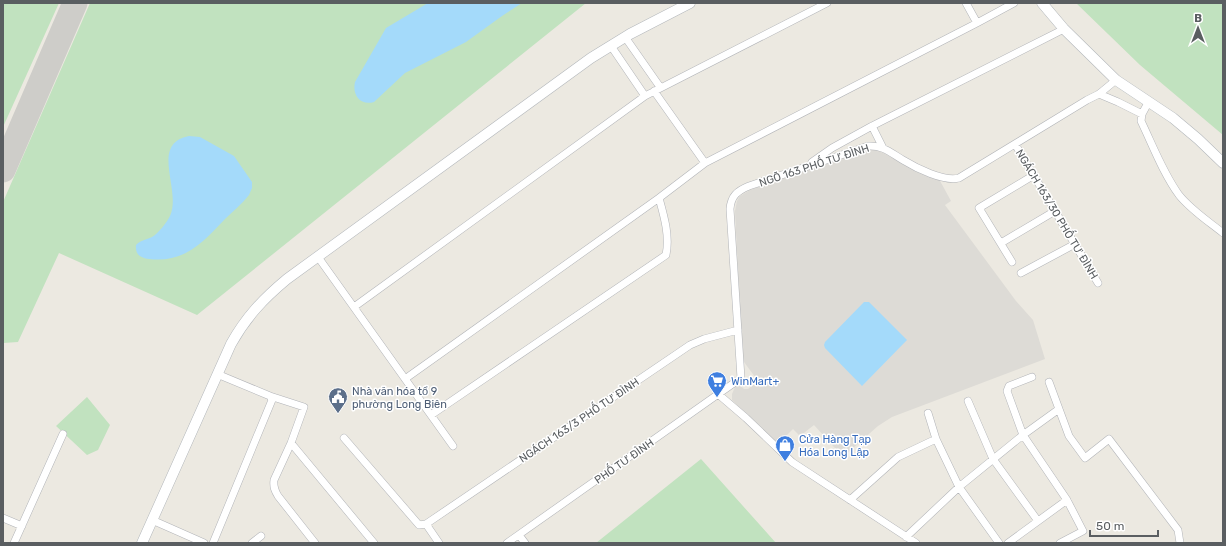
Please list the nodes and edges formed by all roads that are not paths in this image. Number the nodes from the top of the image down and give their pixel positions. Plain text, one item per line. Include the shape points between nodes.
1 (690, 3) edge
2 (827, 3) edge
3 (966, 3) edge
4 (1014, 3) edge
5 (1042, 3) edge
6 (977, 24) junction
7 (1064, 29) junction
8 (625, 37) junction
9 (611, 46) junction
10 (1116, 80) junction
11 (657, 89) junction
12 (1099, 94) junction
13 (645, 96) junction
14 (1149, 101) junction
15 (1142, 114) junction
16 (872, 126) junction
17 (1015, 144) junction
18 (883, 148) junction
19 (705, 163) junction
20 (1223, 163) edge
21 (806, 167) junction
22 (1034, 175) junction
23 (659, 198) junction
24 (1055, 211) junction
25 (1223, 233) edge
26 (1000, 243) junction
27 (1075, 244) junction
28 (318, 257) junction
29 (1012, 262) dead end
30 (1021, 274) dead end
31 (1098, 283) dead end
32 (354, 307) junction
33 (738, 330) junction
34 (217, 374) junction
35 (1032, 377) dead end
36 (741, 378) joint
37 (405, 379) junction
38 (1049, 382) dead end
39 (718, 394) junction
40 (270, 396) junction
41 (968, 401) dead end
42 (1059, 409) junction
43 (928, 412) dead end
44 (431, 415) junction
45 (63, 434) dead end
46 (1023, 435) junction
47 (344, 438) dead end
48 (936, 439) junction
49 (291, 443) junction
50 (453, 446) dead end
51 (993, 459) junction
52 (959, 487) junction
53 (850, 500) junction
54 (1068, 500) junction
55 (3, 518) edge
56 (152, 520) junction
57 (1038, 521) junction
58 (426, 524) junction
59 (22, 526) junction
60 (519, 534) junction
61 (261, 536) dead end
62 (906, 537) junction
63 (14, 543) edge
64 (142, 543) edge
65 (204, 543) edge
66 (213, 543) edge
67 (252, 543) edge
68 (315, 543) edge
69 (374, 543) edge
70 (439, 543) edge
71 (507, 543) edge
72 (525, 543) edge
73 (916, 543) edge
74 (999, 543) edge
75 (1008, 543) edge
76 (1060, 543) edge
77 (1180, 543) edge

1 - 8 street
2 - 11 street
3 - 6 street
4 - 6 street
5 - 7 street
6 - 19 street
7 - 10 street
7 - 16 street
8 - 9 street
8 - 11 street
9 - 13 street
9 - 28 street
10 - 12 street, NGÕ 163 PHỐ TƯ ĐÌNH
10 - 14 street
11 - 13 street
11 - 19 street
12 - 15 street
12 - 17 street, NGÕ 163 PHỐ TƯ ĐÌNH
13 - 32 street
14 - 15 street
14 - 20 street via 1198,138
15 - 25 street via 1141,121 1180,195 1196,212
16 - 18 street
16 - 21 street via 832,148
17 - 18 street, NGÕ 163 PHỐ TƯ ĐÌNH via 962,176 952,179 923,170
17 - 22 street, NGÁCH 163/30 PHỐ TƯ ĐÌNH
18 - 21 street, NGÕ 163 PHỐ TƯ ĐÌNH via 864,147
19 - 23 street
21 - 33 street, NGÕ 163 PHỐ TƯ ĐÌNH via 744,188 732,198 730,208
22 - 24 street, NGÁCH 163/30 PHỐ TƯ ĐÌNH
22 - 26 street via 979,208
23 - 37 street
23 - 44 street via 665,218 668,245 666,255
24 - 26 street
24 - 27 street, NGÁCH 163/30 PHỐ TƯ ĐÌNH
26 - 29 street
27 - 30 street
27 - 31 street, NGÁCH 163/30 PHỐ TƯ ĐÌNH
28 - 32 street
28 - 34 street via 274,290 253,310 239,329
32 - 37 street
33 - 36 street, NGÕ 163 PHỐ TƯ ĐÌNH
33 - 58 street, NGÁCH 163/3 PHỐ TƯ ĐÌNH via 690,345
34 - 40 street
34 - 56 street
35 - 46 street via 1009,386 1007,391
36 - 39 street, PHỐ TƯ ĐÌNH
37 - 44 street
38 - 42 street
39 - 53 street via 792,462
39 - 60 street, PHỐ TƯ ĐÌNH
40 - 49 street via 304,407
40 - 66 street via 272,400
41 - 51 street
42 - 46 street
42 - 77 street via 1069,436 1085,458 1109,439 1178,530
43 - 48 street
44 - 50 street
45 - 59 street
46 - 51 street
46 - 54 street
47 - 58 street via 419,525
48 - 52 street
48 - 53 street via 898,457
49 - 68 street via 275,476 274,490
49 - 69 street
51 - 52 street
51 - 57 street
52 - 62 street
52 - 74 street
53 - 62 street
54 - 57 street
54 - 76 street via 1083,531
55 - 59 street
56 - 64 street
56 - 65 street
57 - 75 street
58 - 70 street
59 - 63 street
60 - 71 street, PHỐ TƯ ĐÌNH
60 - 72 street
61 - 67 street
62 - 73 street

